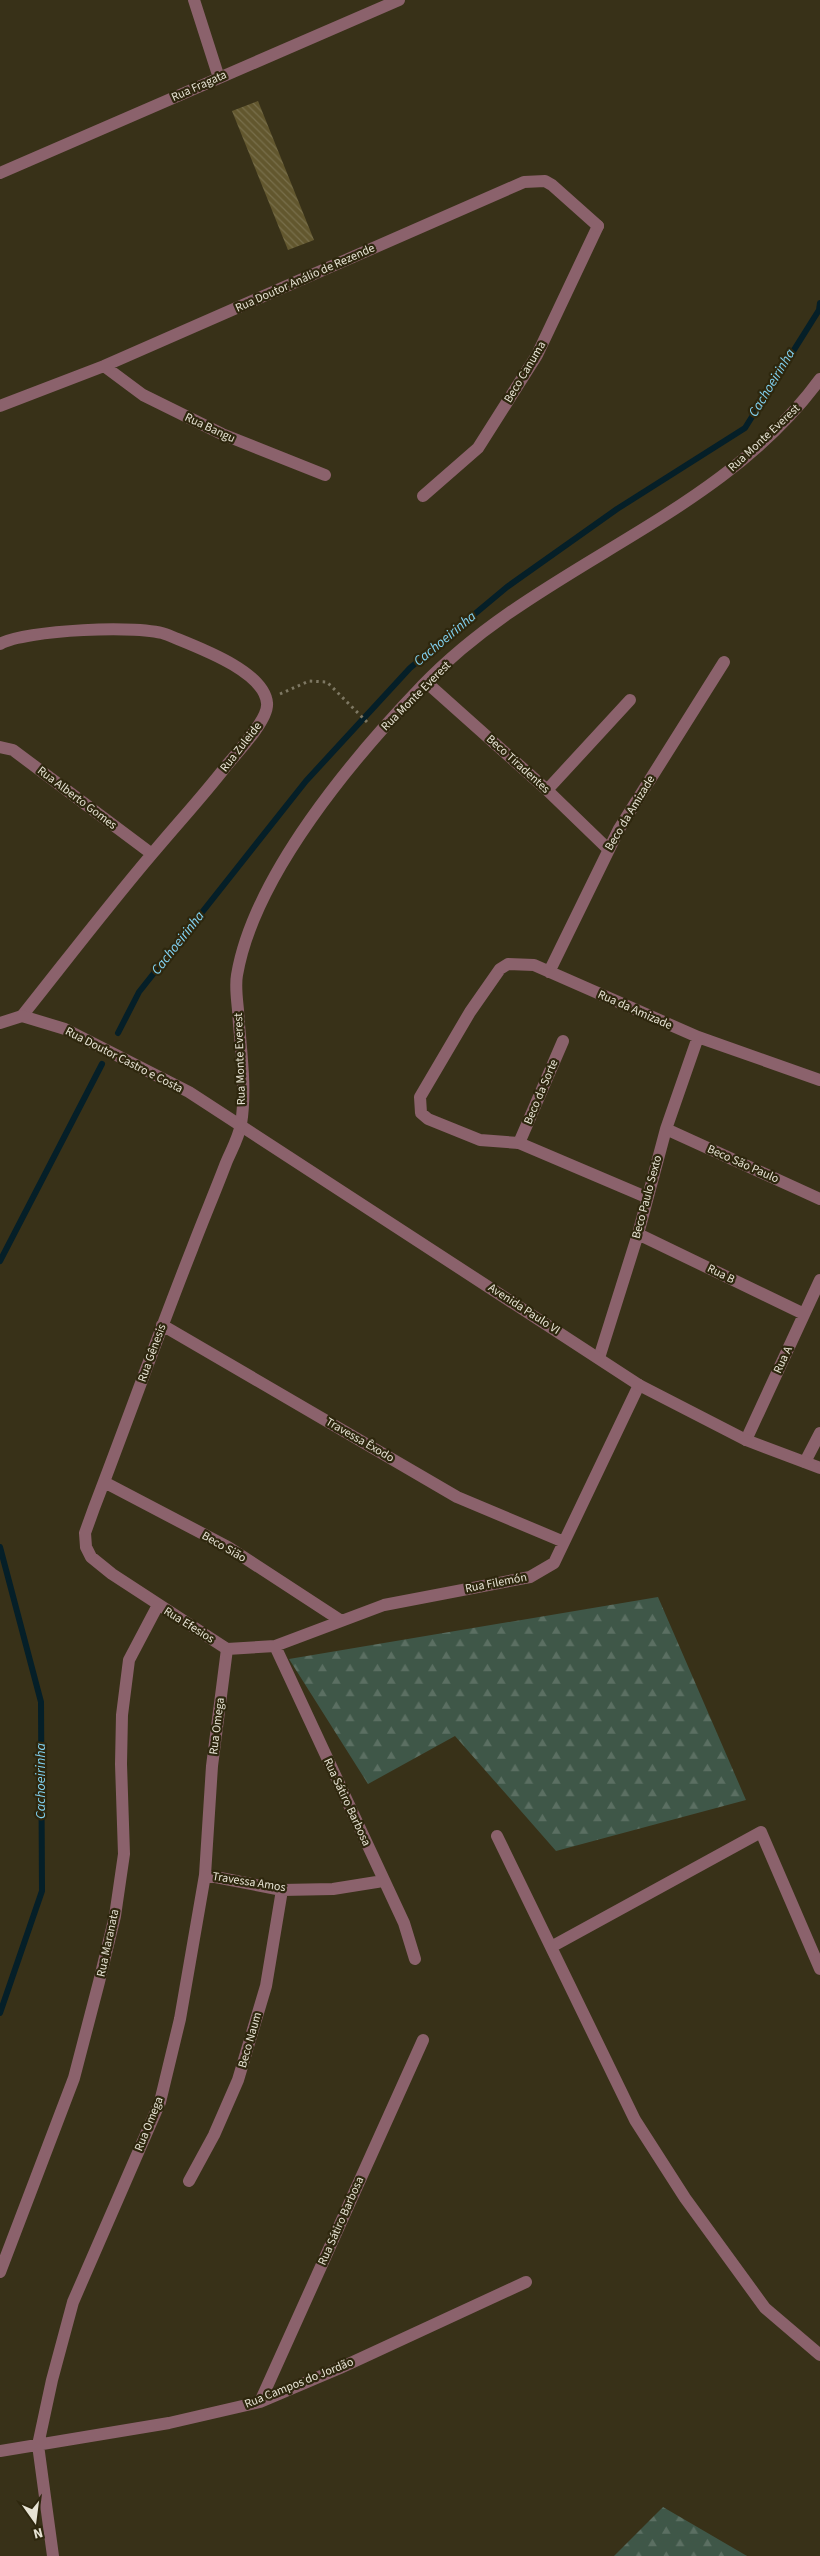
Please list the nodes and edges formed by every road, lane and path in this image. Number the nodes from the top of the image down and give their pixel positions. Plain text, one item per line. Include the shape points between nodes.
1 (194, 0) edge
2 (399, 0) edge
3 (219, 78) junction
4 (0, 174) edge
5 (598, 226) joint
6 (104, 366) junction
7 (820, 379) edge
8 (0, 406) edge
9 (325, 475) dead end
10 (423, 496) dead end
11 (0, 644) edge
12 (724, 662) dead end
13 (426, 682) junction
14 (267, 700) junction
15 (630, 700) dead end
16 (362, 717) dead end
17 (0, 747) edge
18 (547, 790) junction
19 (608, 849) junction
20 (152, 854) junction
21 (549, 972) junction
22 (22, 1016) junction
23 (0, 1023) edge
24 (698, 1037) junction
25 (563, 1041) dead end
26 (820, 1080) edge
27 (241, 1125) junction
28 (666, 1129) junction
29 (519, 1143) junction
30 (646, 1197) junction
31 (820, 1199) edge
32 (638, 1234) junction
33 (820, 1280) edge
34 (804, 1314) junction
35 (162, 1324) junction
36 (599, 1358) junction
37 (639, 1385) junction
38 (820, 1433) edge
39 (746, 1440) junction
40 (806, 1462) junction
41 (820, 1468) edge
42 (104, 1482) junction
43 (564, 1542) junction
44 (112, 1574) joint
45 (158, 1605) junction
46 (340, 1620) junction
47 (275, 1646) junction
48 (227, 1649) junction
49 (497, 1836) dead end
50 (205, 1875) junction
51 (383, 1881) junction
52 (282, 1890) junction
53 (551, 1947) junction
54 (415, 1959) dead end
55 (820, 1969) edge
56 (423, 2040) dead end
57 (189, 2181) dead end
58 (0, 2272) edge
59 (526, 2282) dead end
60 (820, 2355) edge
61 (260, 2402) junction
62 (38, 2445) junction
63 (0, 2451) edge
64 (53, 2556) edge

1 - 3 street
2 - 3 street, Rua Fragata
3 - 4 street, Rua Fragata
5 - 6 street, Rua Doutor Análio de Rezende via 552,185 544,181 524,182
5 - 10 street, Beco Canuma via 537,355 478,448
6 - 8 street, Rua Doutor Análio de Rezende
6 - 9 street, Rua Bangu via 143,395 222,434
7 - 13 street, Rua Monte Everest via 804,401 743,462 640,532 502,618
11 - 14 street via 21,637 68,630 164,634 238,669 264,691
12 - 19 street, Beco da Amizade
13 - 18 street, Beco Tiradentes
13 - 27 street, Rua Monte Everest via 379,733 316,811 271,884 251,924 236,978
14 - 16 path via 309,681 327,682
14 - 20 street, Rua Zuleide via 264,718
15 - 18 street
17 - 20 street, Rua Alberto Gomes via 13,750
18 - 19 street, Beco Tiradentes
19 - 21 street, Beco da Amizade
20 - 22 street, Rua Zuleide
21 - 24 street, Rua da Amizade
21 - 29 street, Rua da Amizade via 534,966 508,964 500,969 470,1012 420,1097 420,1109 428,1119 480,1140
22 - 23 street
22 - 27 street, Rua Doutor Castro e Costa via 64,1029 189,1092
24 - 26 street, Rua da Amizade
24 - 28 street, Beco Paulo Sexto
25 - 29 street, Beco da Sorte
27 - 35 street, Rua Gênesis
27 - 36 street, Avenida Paulo VI
28 - 30 street, Beco Paulo Sexto
28 - 31 street, Beco São Paulo
29 - 30 street
30 - 32 street, Beco Paulo Sexto
32 - 34 street, Rua B
32 - 36 street, Beco Paulo Sexto
33 - 34 street, Rua A
34 - 39 street, Rua A
35 - 42 street, Rua Gênesis
35 - 43 street, Travessa Êxodo via 457,1497
36 - 37 street, Avenida Paulo VI
37 - 39 street, Avenida Paulo VI
37 - 43 street, Rua Filemón
38 - 40 street
39 - 40 street, Avenida Paulo VI
40 - 41 street, Avenida Paulo VI
42 - 44 street, Rua Gênesis via 85,1533 86,1547 91,1557
42 - 46 street, Beco Sião via 228,1548
43 - 46 street, Rua Filemón via 554,1563 530,1577 384,1605
44 - 45 street, Rua Efesios
45 - 48 street, Rua Efesios
45 - 58 street, Rua Maranata via 129,1660 122,1715 124,1854 102,1973 74,2078
46 - 47 street, Rua Filemón
47 - 48 street, Rua Efesios
47 - 51 street, Rua Sátiro Barbosa
48 - 50 street, Rua Omega via 212,1766
49 - 53 street
50 - 52 street, Travessa Amos
50 - 62 street, Rua Omega via 180,2020 160,2102 73,2302
51 - 52 street, Travessa Amos via 333,1889
51 - 54 street, Rua Sátiro Barbosa via 404,1923
52 - 57 street, Beco Naum via 266,1986 238,2080
53 - 55 street via 761,1832
53 - 60 street via 635,2120 685,2198 764,2308
56 - 61 street, Rua Sátiro Barbosa
59 - 61 street, Rua Campos do Jordão
61 - 62 street, Rua Campos do Jordão via 168,2423
62 - 63 street, Rua Campos do Jordão
62 - 64 street, Rua Omega

